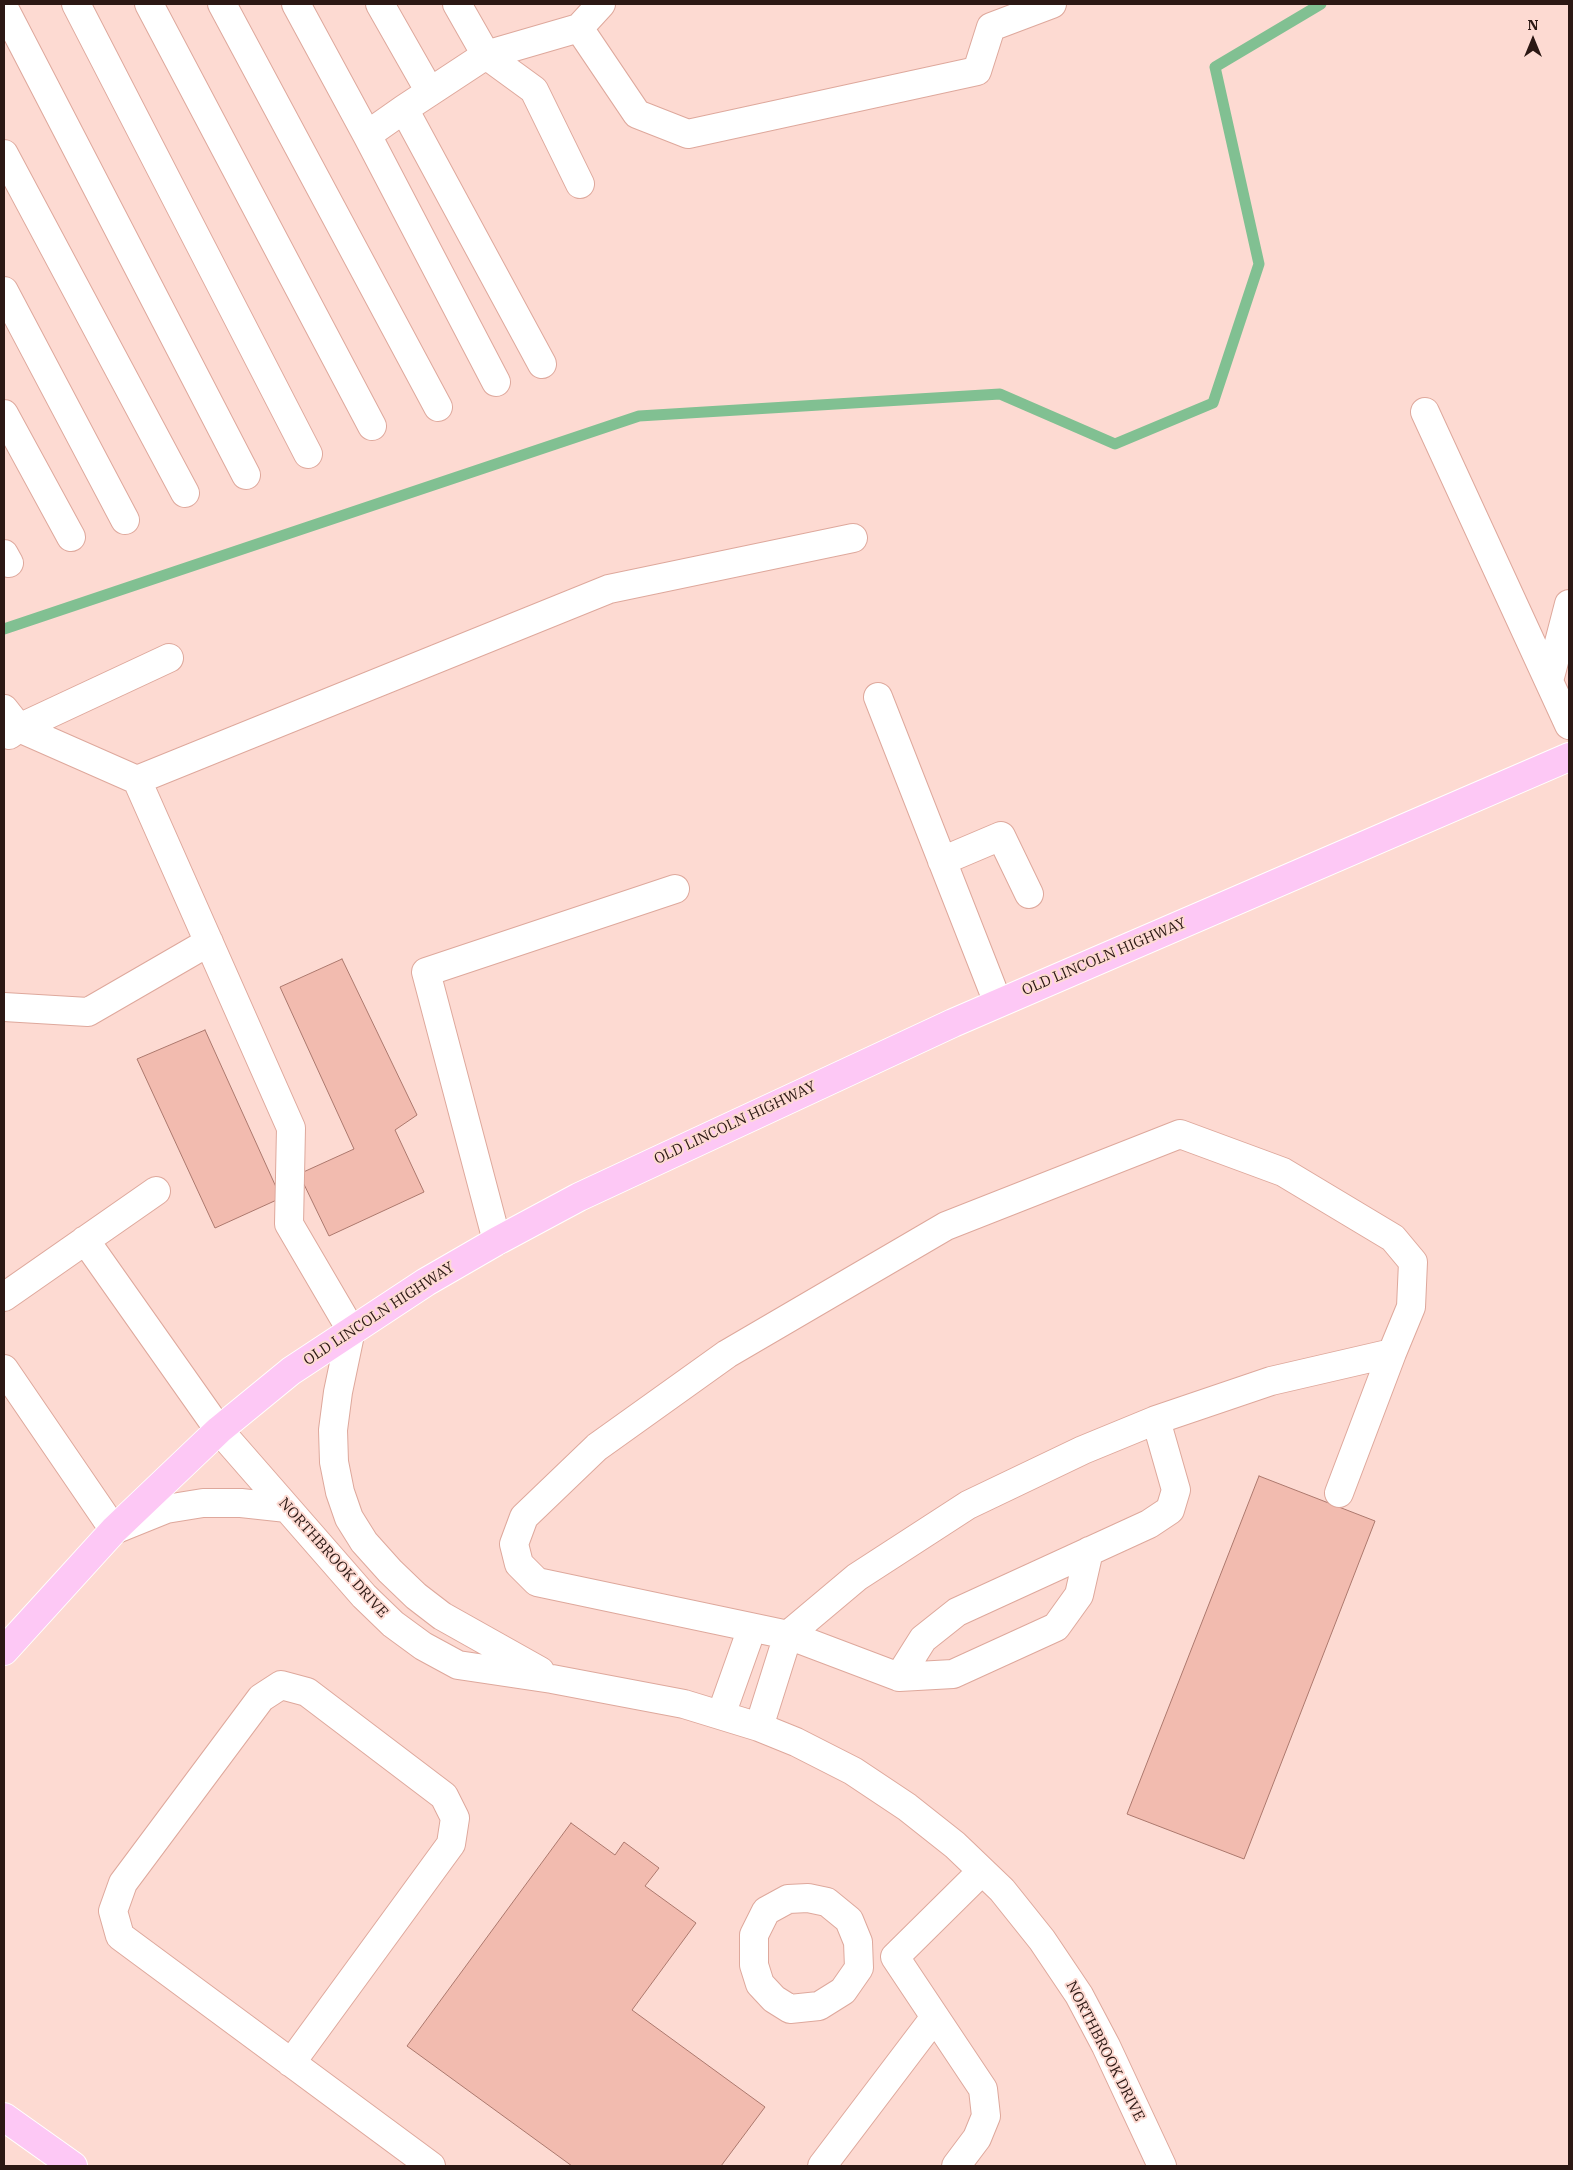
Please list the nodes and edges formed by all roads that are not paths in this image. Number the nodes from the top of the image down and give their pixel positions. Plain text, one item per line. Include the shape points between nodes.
1 (76, 4) edge
2 (149, 4) edge
3 (222, 4) edge
4 (296, 4) edge
5 (380, 4) edge
6 (457, 4) edge
7 (601, 4) edge
8 (1052, 4) edge
9 (4, 8) edge
10 (579, 28) junction
11 (486, 55) junction
12 (430, 92) junction
13 (404, 109) junction
14 (367, 135) junction
15 (4, 154) edge
16 (580, 184) dead end
17 (4, 291) edge
18 (542, 364) dead end
19 (496, 382) dead end
20 (438, 407) dead end
21 (1425, 412) dead end
22 (4, 414) edge
23 (372, 426) dead end
24 (308, 454) dead end
25 (246, 474) dead end
26 (185, 494) dead end
27 (125, 520) dead end
28 (71, 537) dead end
29 (853, 538) dead end
30 (1569, 604) edge
31 (169, 658) dead end
32 (1549, 681) junction
33 (878, 697) dead end
34 (1569, 725) edge
35 (9, 726) edge
36 (1569, 757) edge
37 (138, 780) junction
38 (942, 861) junction
39 (675, 889) dead end
40 (1029, 894) dead end
41 (209, 942) junction
42 (998, 1003) junction
43 (4, 1007) edge
44 (156, 1190) dead end
45 (85, 1240) junction
46 (497, 1241) junction
47 (4, 1297) edge
48 (351, 1330) junction
49 (1392, 1352) junction
50 (4, 1369) edge
51 (1156, 1420) junction
52 (219, 1430) junction
53 (1339, 1493) dead end
54 (287, 1508) junction
55 (114, 1530) junction
56 (1089, 1551) junction
57 (752, 1628) junction
58 (788, 1635) junction
59 (9, 1640) edge
60 (898, 1677) junction
61 (552, 1678) junction
62 (721, 1715) junction
63 (759, 1727) junction
64 (982, 1871) junction
65 (858, 1942) dead end
66 (895, 1957) junction
67 (935, 2017) junction
68 (291, 2063) junction
69 (4, 2117) edge
70 (73, 2166) edge
71 (431, 2166) edge
72 (822, 2166) edge
73 (956, 2166) edge
74 (1162, 2166) edge

1 - 24 lane
2 - 23 lane
3 - 20 lane
4 - 14 lane
5 - 12 lane
6 - 11 lane
7 - 10 lane
8 - 10 lane via 991,27 977,72 688,134 637,114
9 - 25 lane
10 - 11 lane
11 - 12 lane
11 - 16 lane via 534,90
12 - 13 lane
13 - 14 lane
13 - 18 lane
14 - 19 lane
15 - 26 lane
17 - 27 lane
21 - 32 lane
22 - 28 lane
29 - 37 lane via 609,589
30 - 32 lane
31 - 35 lane
32 - 34 lane
33 - 38 lane
35 - 37 lane
36 - 42 main road, OLD LINCOLN HIGHWAY
37 - 41 lane
38 - 40 lane via 1001,836
38 - 42 lane
39 - 46 lane via 426,972
41 - 43 lane via 88,1012
41 - 48 lane via 291,1128 289,1224
42 - 46 main road, OLD LINCOLN HIGHWAY via 681,1148
44 - 45 lane
45 - 47 lane
45 - 52 lane, NORTHBROOK DRIVE
46 - 48 main road, OLD LINCOLN HIGHWAY
48 - 52 main road, OLD LINCOLN HIGHWAY via 291,1371
48 - 61 lane, NORTHBROOK DRIVE via 333,1430 334,1462 349,1518 364,1542 416,1596 442,1616
49 - 51 lane via 1271,1381
49 - 53 lane
49 - 57 lane via 1411,1308 1413,1262 1393,1238 1283,1172 1180,1134 946,1226 727,1354 597,1447 524,1517 514,1544 520,1564 537,1582
50 - 55 lane
51 - 56 lane via 1176,1490 1170,1510 1149,1524
51 - 58 lane via 1083,1450 968,1505 857,1577
52 - 54 lane, NORTHBROOK DRIVE
52 - 55 main road, OLD LINCOLN HIGHWAY
54 - 55 lane via 203,1503 166,1509
54 - 61 lane, NORTHBROOK DRIVE via 364,1596 393,1624 423,1646 458,1665
55 - 59 main road, OLD LINCOLN HIGHWAY
56 - 60 lane via 957,1612 923,1639
56 - 60 lane via 1079,1595 1056,1627 953,1674
57 - 58 lane
57 - 62 lane
58 - 60 lane
58 - 63 lane
61 - 62 lane, NORTHBROOK DRIVE via 684,1704
62 - 63 lane, NORTHBROOK DRIVE
63 - 64 lane, NORTHBROOK DRIVE via 853,1771 906,1806
64 - 66 lane
64 - 74 lane, NORTHBROOK DRIVE via 1002,1890 1042,1940 1079,1995
65 - 66 lane
66 - 67 lane
67 - 72 lane
67 - 73 lane via 983,2089 986,2116 977,2138
68 - 68 lane via 120,1936 113,1911 123,1883 261,1698 281,1685 307,1692 437,1790 444,1796 455,1818 451,1844
68 - 71 lane
69 - 70 main road

